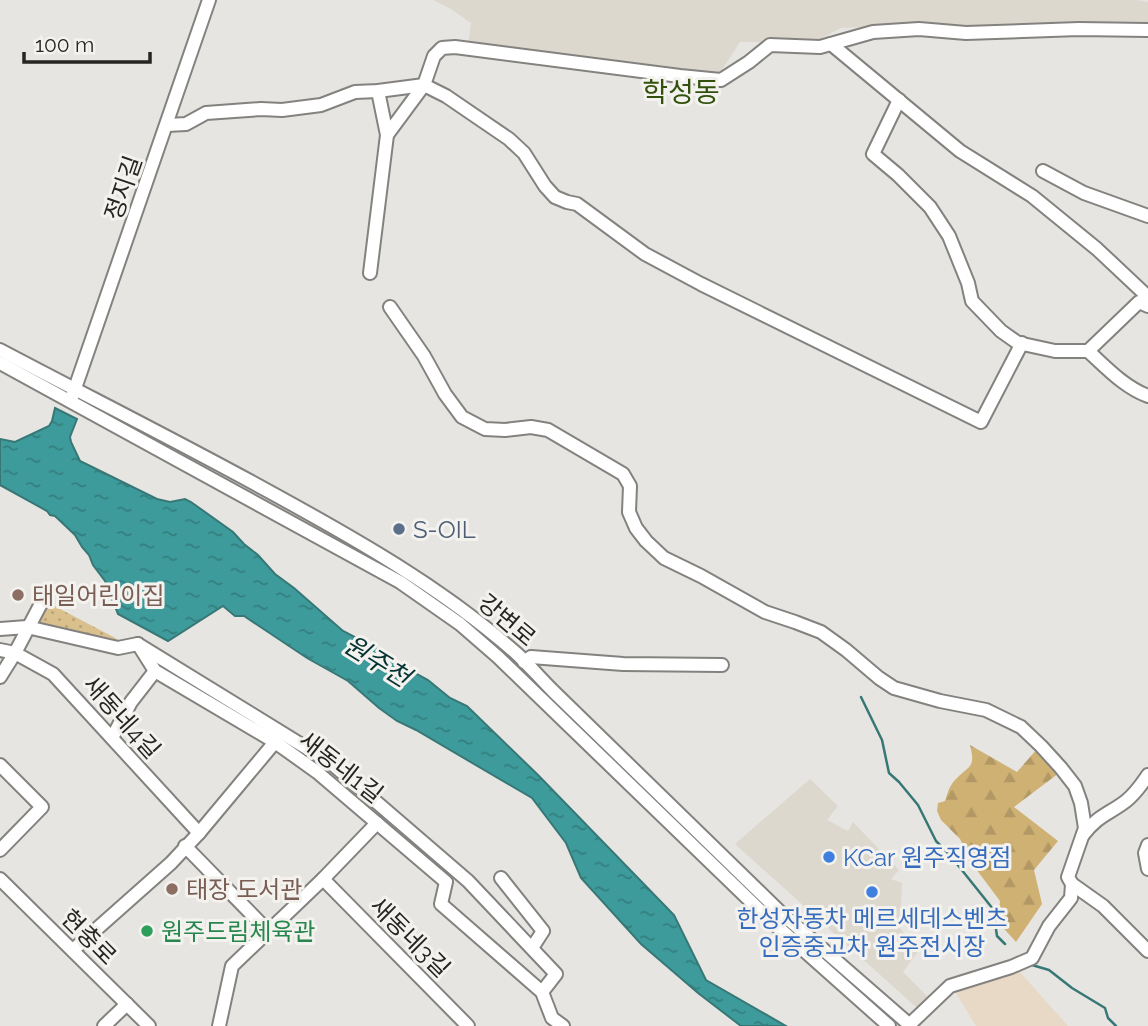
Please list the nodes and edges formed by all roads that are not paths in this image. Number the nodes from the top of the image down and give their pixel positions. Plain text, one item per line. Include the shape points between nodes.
1 (209, 0) edge
2 (1148, 30) edge
3 (831, 44) junction
4 (424, 85) junction
5 (378, 91) junction
6 (899, 100) junction
7 (167, 125) junction
8 (387, 135) junction
9 (1043, 171) dead end
10 (1148, 216) edge
11 (370, 273) dead end
12 (1148, 297) edge
13 (1148, 306) edge
14 (390, 307) dead end
15 (1022, 343) junction
16 (0, 350) edge
17 (1088, 351) junction
18 (0, 363) edge
19 (72, 395) junction
20 (1148, 396) edge
21 (45, 596) dead end
22 (27, 627) junction
23 (0, 629) edge
24 (138, 643) junction
25 (0, 650) edge
26 (15, 653) junction
27 (524, 662) junction
28 (722, 665) dead end
29 (155, 671) junction
30 (0, 677) edge
31 (112, 738) junction
32 (275, 742) junction
33 (0, 765) edge
34 (1148, 775) edge
35 (377, 823) junction
36 (199, 833) junction
37 (1082, 836) junction
38 (1148, 845) edge
39 (185, 846) junction
40 (0, 850) edge
41 (1148, 869) edge
42 (501, 878) dead end
43 (0, 879) edge
44 (323, 879) junction
45 (1072, 884) junction
46 (268, 931) junction
47 (532, 948) junction
48 (73, 950) junction
49 (1148, 951) edge
50 (542, 992) junction
51 (127, 1004) junction
52 (104, 1026) edge
53 (149, 1026) edge
54 (219, 1026) edge
55 (468, 1026) edge
56 (563, 1026) edge
57 (889, 1026) edge
58 (910, 1026) edge

1 - 7 street, 정지길
2 - 3 street via 967,33 919,29 873,32
3 - 4 street via 770,45 721,80 442,48 434,56
3 - 6 street
4 - 5 street
4 - 8 street
4 - 15 street via 509,139 555,197 577,204 645,254 981,422
5 - 7 street via 282,110 206,113 186,124
5 - 8 street
6 - 12 street via 960,151 1032,196
6 - 15 street via 873,154 930,207 949,236 972,301 1000,331
7 - 19 street, 정지길
8 - 11 street
9 - 10 street via 1084,193
13 - 17 street via 1139,302
14 - 37 street via 462,417 485,429 548,430 622,474 630,486 629,512 636,528 664,558 765,612 821,632 894,688 986,710 1021,727 1075,786 1085,828
15 - 17 street via 1055,351
16 - 19 street, 강변로
17 - 20 street via 1123,382
18 - 19 street, 강변로
19 - 27 street, 강변로 via 233,472 338,529 463,610
19 - 57 street, 강변로 via 400,582 460,624 771,921
21 - 22 street
22 - 23 street
22 - 24 street via 118,648
22 - 26 street
24 - 29 street, 새동네1길
24 - 47 street via 331,763 468,881
25 - 26 street, 새동네4길
26 - 30 street
26 - 31 street, 새동네4길 via 53,674
27 - 28 street via 531,657
27 - 58 street, 강변로 via 779,911
29 - 31 street
29 - 32 street, 새동네1길
31 - 36 street, 새동네4길
32 - 35 street, 새동네1길
32 - 36 street
33 - 40 street via 43,807
34 - 37 street via 1139,789 1091,823
35 - 44 street
35 - 50 street, 새동네1길 via 446,881 441,904
36 - 39 street
37 - 45 street via 1069,877
38 - 41 street
39 - 46 street
39 - 48 street
42 - 47 street via 543,931
43 - 48 street, 현충로
44 - 46 street
44 - 55 street, 새동네3길
45 - 49 street via 1103,906
45 - 58 street via 1071,898 1032,958 950,986
46 - 54 street via 232,966
47 - 50 street via 556,974
48 - 51 street, 현충로
50 - 56 street, 새동네1길 via 552,1018
51 - 52 street
51 - 53 street, 현충로

